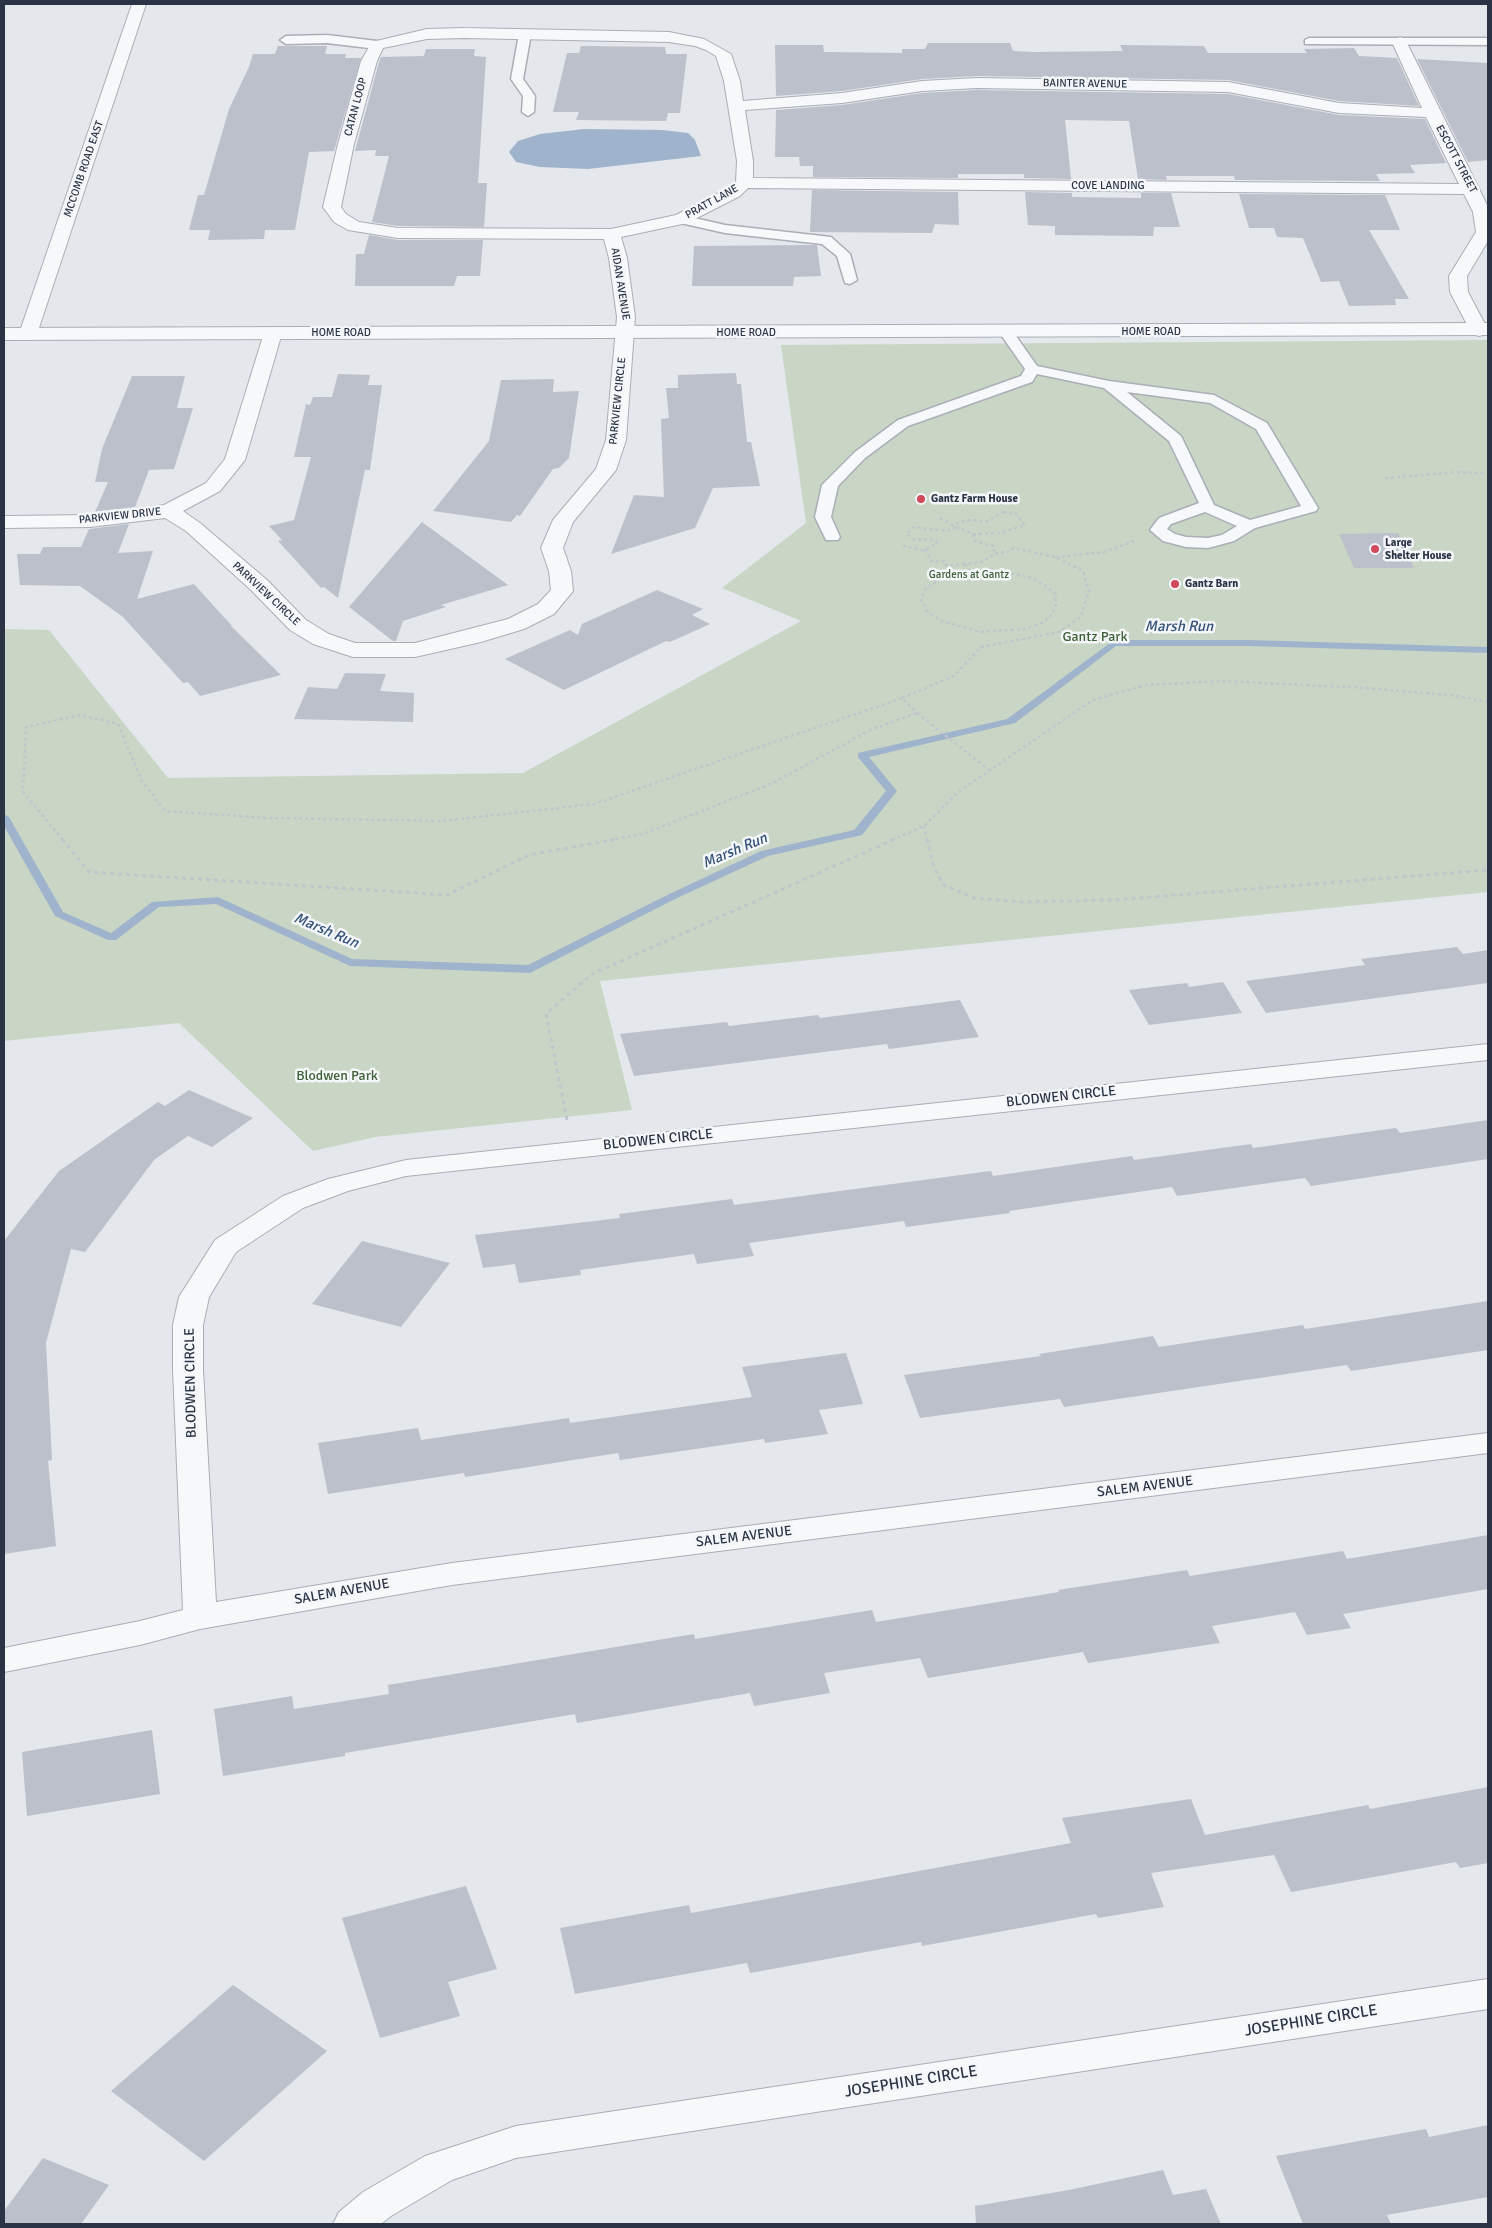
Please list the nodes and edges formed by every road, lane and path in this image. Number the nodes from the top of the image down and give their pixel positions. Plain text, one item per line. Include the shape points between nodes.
1 (137, 10) edge
2 (525, 34) junction
3 (286, 40) dead end
4 (1309, 42) dead end
5 (1400, 42) junction
6 (1486, 42) dead end
7 (377, 45) junction
8 (737, 106) junction
9 (528, 112) dead end
10 (1432, 113) junction
11 (744, 183) junction
12 (1472, 189) junction
13 (681, 219) junction
14 (611, 234) junction
15 (850, 280) dead end
16 (1484, 329) edge
17 (1006, 332) junction
18 (4, 334) edge
19 (28, 334) junction
20 (273, 334) junction
21 (626, 334) junction
22 (1032, 369) junction
23 (1110, 385) junction
24 (1488, 473) edge
25 (1385, 478) dead end
26 (999, 501) dead end
27 (983, 503) dead end
28 (1205, 507) junction
29 (169, 511) junction
30 (940, 518) dead end
31 (4, 522) edge
32 (952, 525) junction
33 (1248, 525) junction
34 (958, 527) junction
35 (973, 534) junction
36 (832, 537) dead end
37 (1138, 539) dead end
38 (903, 546) dead end
39 (925, 549) junction
40 (994, 554) junction
41 (1055, 557) junction
42 (965, 564) junction
43 (970, 571) junction
44 (902, 698) junction
45 (1488, 702) edge
46 (917, 712) junction
47 (989, 770) junction
48 (924, 826) junction
49 (1488, 870) edge
50 (1488, 1052) edge
51 (572, 1149) junction
52 (1488, 1443) edge
53 (200, 1618) junction
54 (4, 1660) edge
55 (1488, 1994) edge
56 (353, 2224) edge

1 - 19 street, MCCOMB ROAD EAST
2 - 7 street via 427,34
2 - 8 street, PRATT LANE via 669,37 699,42 723,54
2 - 9 lane via 517,79 529,96
3 - 7 lane via 337,40
4 - 5 lane
5 - 6 lane
5 - 10 street, ESCOTT STREET
7 - 14 street, CATAN LOOP via 369,61 332,207 340,218 354,226 398,233
8 - 10 street, BAINTER AVENUE via 977,83 1228,87 1339,108
8 - 11 street, PRATT LANE via 746,160
10 - 12 street, ESCOTT STREET
11 - 12 street, COVE LANDING
11 - 13 street, PRATT LANE via 734,192
12 - 16 street, ESCOTT STREET via 1482,212 1485,232 1458,276 1459,292
13 - 14 street, PRATT LANE
13 - 15 lane via 725,229 826,240 843,254
14 - 21 street, AIDAN AVENUE via 618,258
16 - 17 street, HOME ROAD
17 - 21 street, HOME ROAD
17 - 22 lane
18 - 19 street, HOME ROAD
19 - 20 street, HOME ROAD
20 - 21 street, HOME ROAD
20 - 29 street, PARKVIEW DRIVE via 236,460 213,487
21 - 29 street, PARKVIEW CIRCLE via 614,447 606,470 563,520 552,548 562,590 546,609 516,624 473,638 415,650 353,650 321,640 298,625 259,585 193,527
22 - 23 lane
22 - 36 lane via 1028,380 904,423 860,455 830,485 823,517
23 - 28 lane via 1176,440 1207,504
23 - 33 lane via 1214,399 1262,426 1310,508
24 - 25 path via 1457,472
26 - 27 path
28 - 33 lane
28 - 33 lane via 1165,521 1158,530 1169,538 1208,543 1228,538
29 - 31 street, PARKVIEW DRIVE via 90,521
30 - 32 path
32 - 34 path
32 - 35 path via 966,520 987,521 1003,512 1015,513 1025,525 1000,533
34 - 35 path
34 - 39 path via 947,531 913,527 907,534 915,540 936,541 937,544
35 - 40 path via 975,540 994,546
37 - 41 path via 1104,552
38 - 39 path
39 - 42 path via 932,562 944,561 948,566
40 - 41 path via 1012,551 1013,548
40 - 42 path via 982,562
41 - 44 path via 1083,571 1089,591 1081,617 1059,632 982,647 954,676
42 - 43 path
43 - 43 path via 994,570 1033,578 1055,594 1056,605 1052,615 1042,623 1024,629 981,632 941,621 928,612 921,600 926,588 943,577
44 - 46 path
44 - 46 path via 594,804 440,821 268,818 165,811 142,781 118,724 80,715 26,728 23,792 89,872 447,895 529,855 643,834 773,783 870,730
45 - 47 path via 1366,688 1222,681 1146,685 1093,700
46 - 47 path
47 - 48 path via 958,792
48 - 49 path via 934,868 944,885 974,898 1020,902 1113,900
48 - 51 path via 592,974 546,1014
50 - 51 street, BLODWEN CIRCLE
51 - 53 street, BLODWEN CIRCLE via 406,1168 338,1185 293,1202 225,1246 194,1297 188,1325
52 - 53 street, SALEM AVENUE via 452,1574
53 - 54 street, SALEM AVENUE
55 - 56 street, JOSEPHINE CIRCLE via 516,2142 439,2168 377,2204

